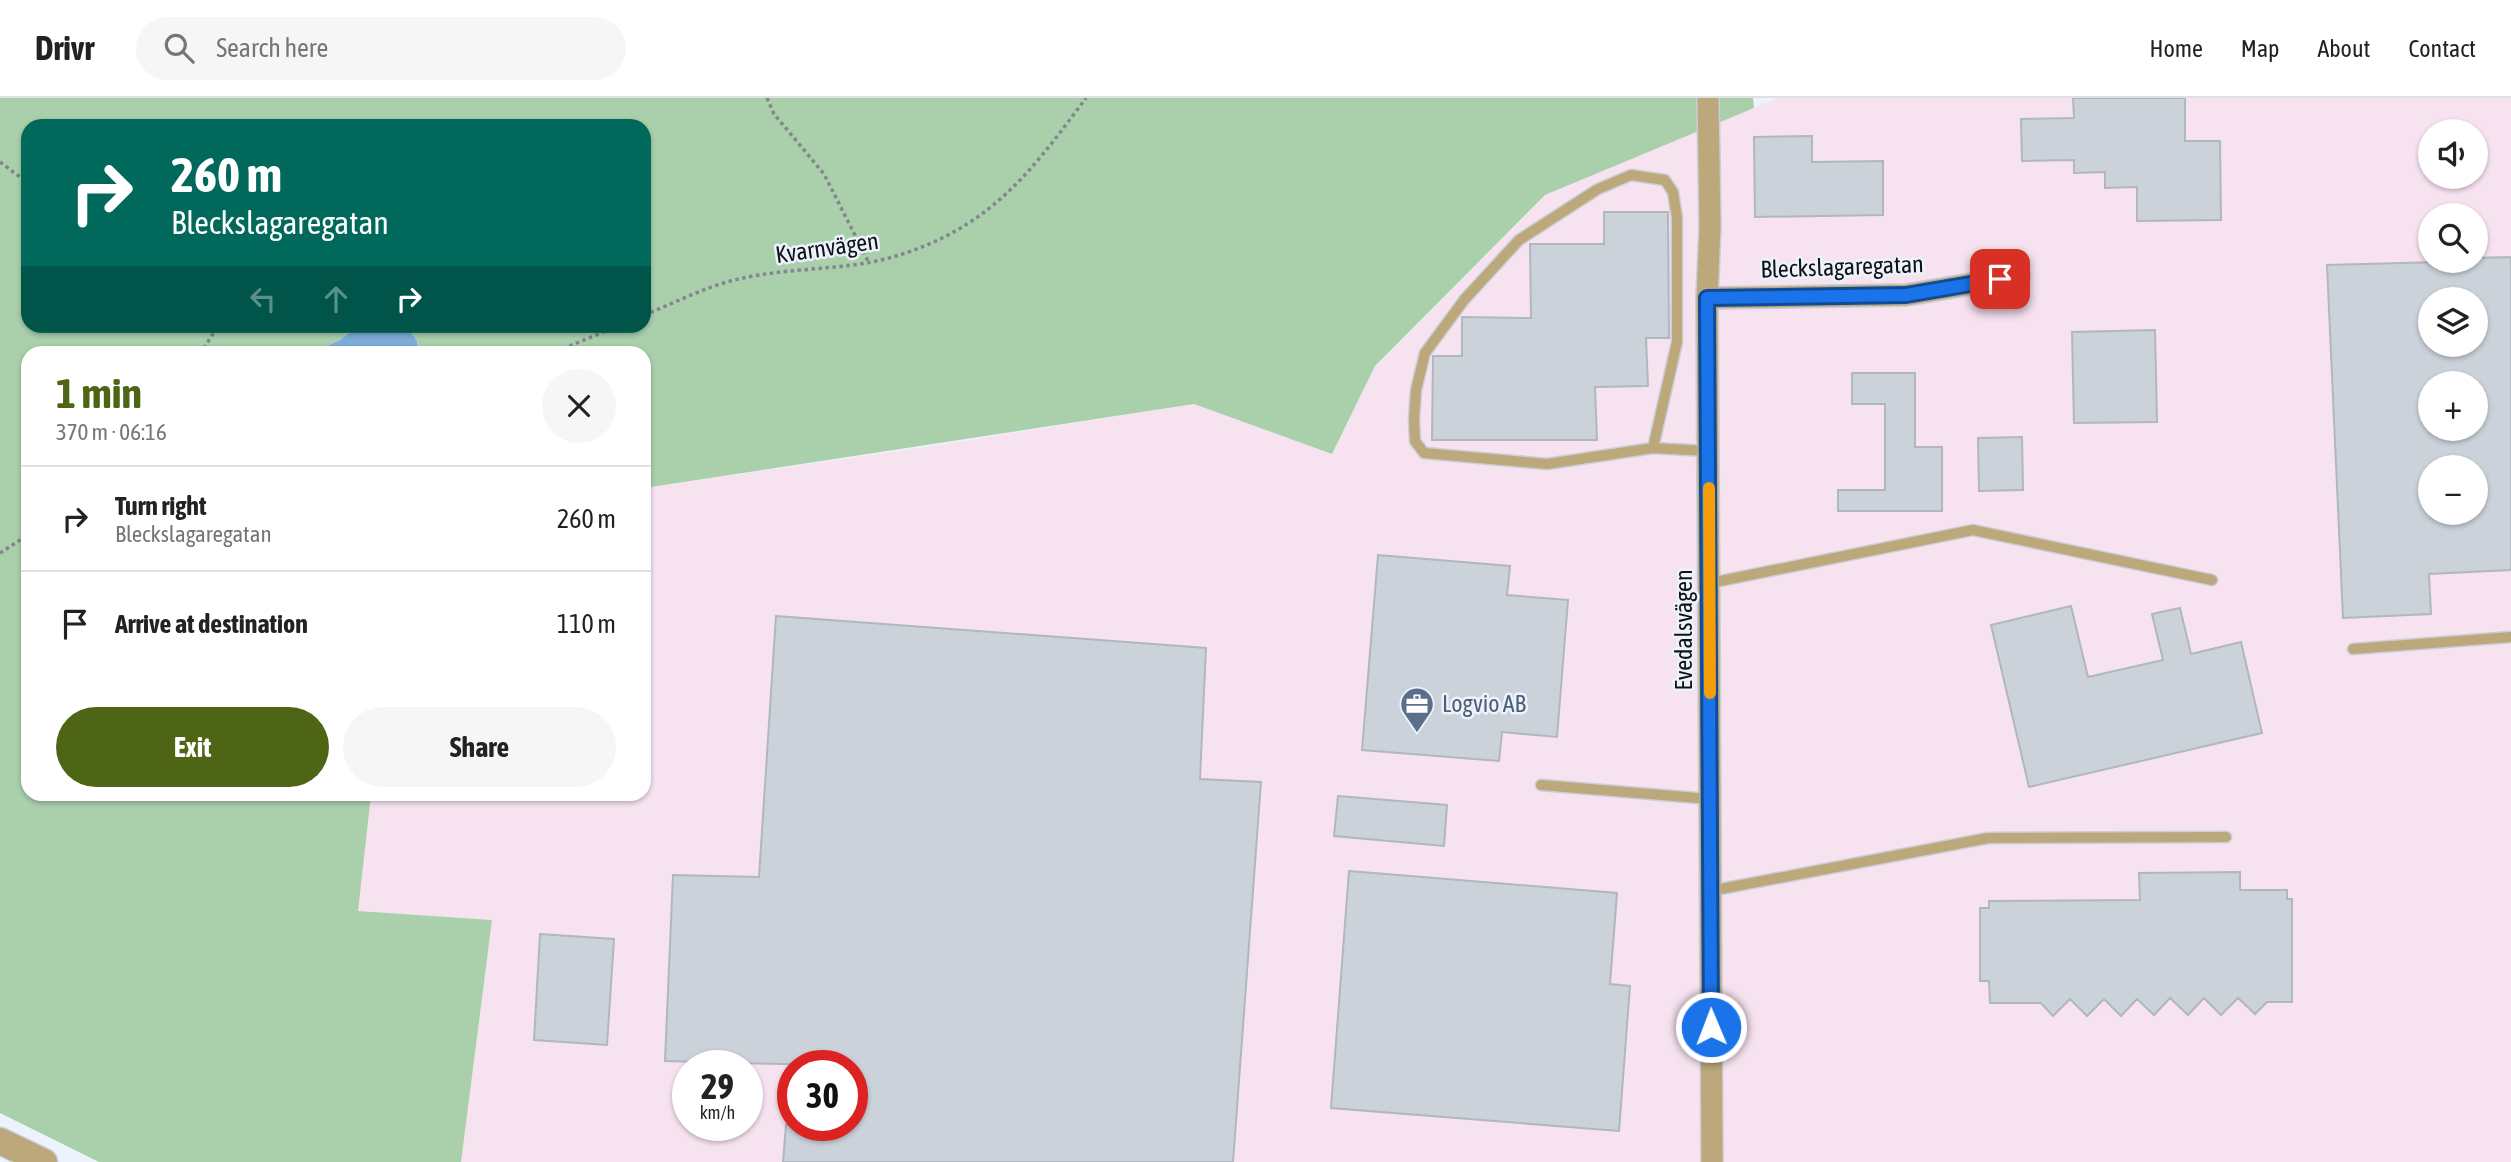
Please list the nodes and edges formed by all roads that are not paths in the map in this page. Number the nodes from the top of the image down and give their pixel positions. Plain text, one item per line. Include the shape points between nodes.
1 (1708, 98) edge
2 (2019, 276) dead end
3 (1707, 298) junction
4 (1653, 448) junction
5 (1708, 450) junction
6 (2212, 580) dead end
7 (1710, 583) junction
8 (2511, 637) edge
9 (2353, 649) dead end
10 (1541, 785) dead end
11 (1710, 799) junction
12 (2226, 837) dead end
13 (1710, 891) junction
14 (0, 1142) edge
15 (44, 1162) edge
16 (1712, 1162) edge

1 - 3 street, Evedalsvägen
2 - 3 street, Bleckslagaregatan via 1906,295
3 - 5 street, Evedalsvägen
4 - 4 lane via 1547,464 1424,453 1415,441 1413,419 1425,353 1464,300 1520,240 1598,189 1631,175 1665,180 1677,218 1677,342
4 - 5 lane
5 - 7 street, Evedalsvägen
6 - 7 lane via 1973,530
7 - 11 street, Evedalsvägen
8 - 9 lane
10 - 11 lane
11 - 13 street, Evedalsvägen
12 - 13 lane via 1987,838
13 - 16 street, Evedalsvägen
14 - 15 street

